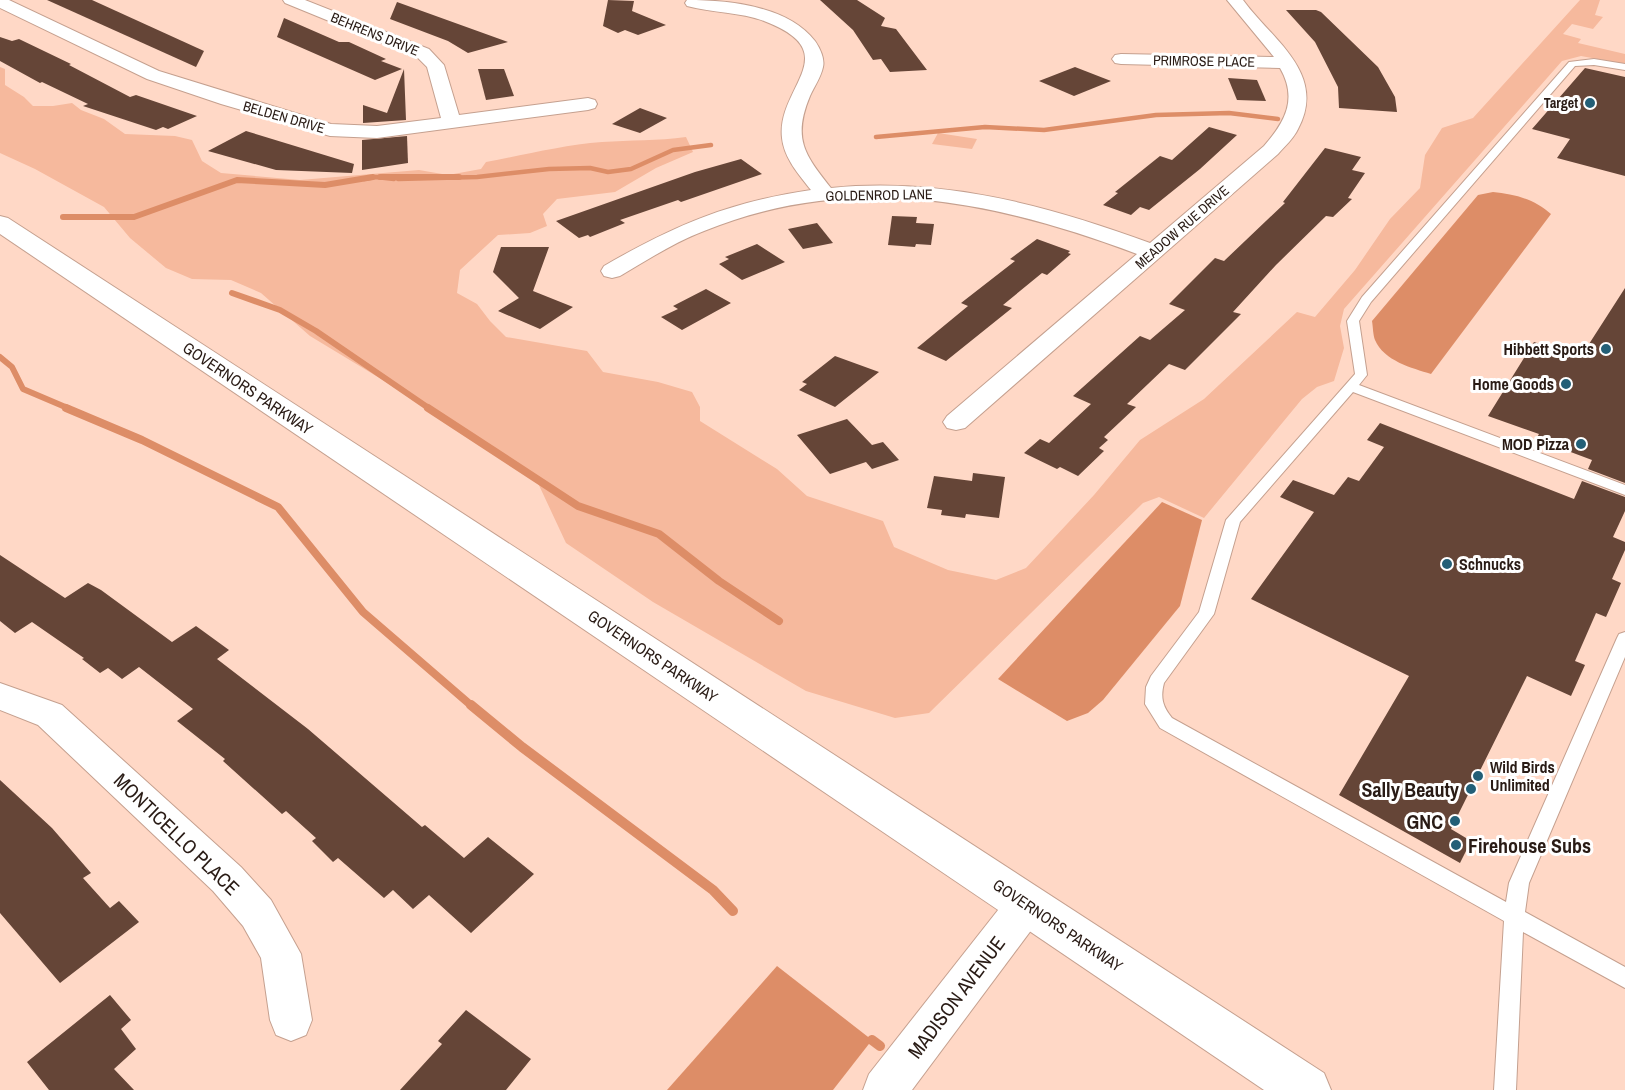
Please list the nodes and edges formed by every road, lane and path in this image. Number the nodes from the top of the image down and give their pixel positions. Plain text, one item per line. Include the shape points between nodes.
1 (291, 0) edge
2 (1235, 0) edge
3 (0, 2) edge
4 (693, 3) dead end
5 (1121, 59) dead end
6 (1287, 63) junction
7 (1625, 68) edge
8 (588, 104) dead end
9 (451, 121) junction
10 (826, 195) junction
11 (0, 223) edge
12 (1153, 252) junction
13 (612, 272) dead end
14 (1353, 387) junction
15 (956, 422) dead end
16 (1625, 490) edge
17 (1625, 638) edge
18 (0, 696) edge
19 (1027, 904) junction
20 (1514, 917) junction
21 (1625, 978) edge
22 (291, 1020) dead end
23 (885, 1090) edge
24 (1307, 1090) edge
25 (1505, 1090) edge

1 - 9 street, BEHRENS DRIVE via 427,56 435,65
2 - 6 street, MEADOW RUE DRIVE via 1275,43
3 - 9 street, BELDEN DRIVE via 164,79 330,130 377,132
4 - 10 street via 765,16 795,30 812,46 815,65 792,121 791,138 794,150
5 - 6 street, PRIMROSE PLACE
6 - 12 street, MEADOW RUE DRIVE via 1295,77 1298,102 1288,130 1271,150
7 - 14 lane via 1594,62 1572,64 1366,300 1353,321 1361,375
8 - 9 street, BELDEN DRIVE
10 - 12 street, GOLDENROD LANE via 908,192 974,199 1050,216
10 - 13 street, GOLDENROD LANE via 764,204 698,225
11 - 19 main road, GOVERNORS PARKWAY
12 - 15 street, MEADOW RUE DRIVE
14 - 16 lane
14 - 20 lane via 1233,520 1206,614 1157,681 1152,703 1166,723
17 - 20 lane via 1519,883
18 - 22 street, MONTICELLO PLACE via 50,715 252,906 281,954
19 - 23 street, MADISON AVENUE
19 - 24 main road, GOVERNORS PARKWAY
20 - 21 lane
20 - 25 lane

